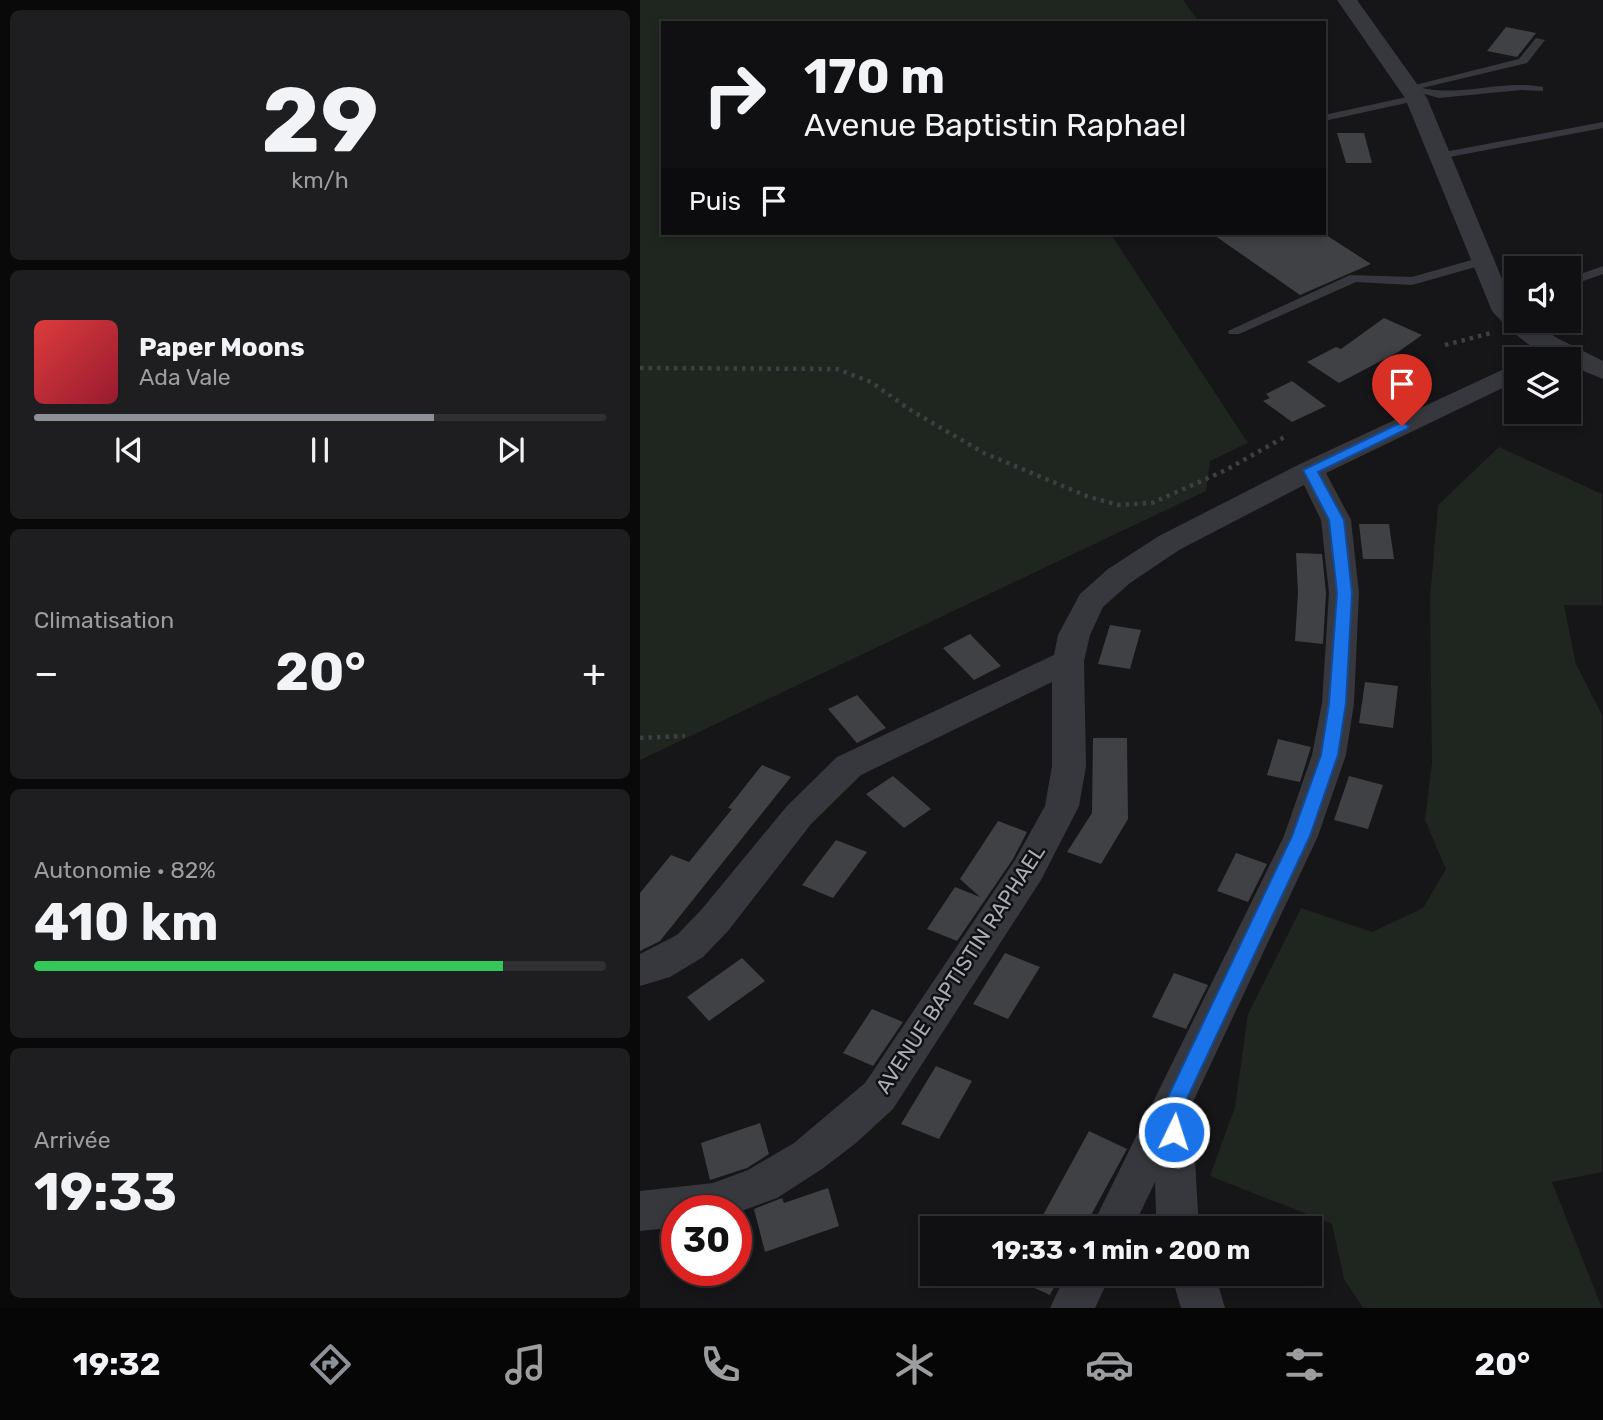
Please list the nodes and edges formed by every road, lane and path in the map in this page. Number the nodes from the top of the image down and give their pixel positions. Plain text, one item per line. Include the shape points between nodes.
1 (1347, 0) edge
2 (1540, 40) dead end
3 (1539, 89) dead end
4 (1412, 93) junction
5 (1326, 117) edge
6 (1602, 125) edge
7 (1439, 156) junction
8 (1482, 261) junction
9 (1602, 270) edge
10 (1581, 278) edge
11 (1504, 299) edge
12 (1504, 316) edge
13 (1234, 331) dead end
14 (1531, 333) edge
15 (1445, 345) dead end
16 (1543, 347) edge
17 (1581, 365) edge
18 (640, 368) edge
19 (1602, 372) edge
20 (1504, 377) edge
21 (1288, 435) dead end
22 (1310, 470) junction
23 (1068, 661) junction
24 (685, 736) dead end
25 (640, 738) edge
26 (640, 970) edge
27 (1174, 1105) junction
28 (640, 1211) edge
29 (1118, 1216) edge
30 (1178, 1216) edge
31 (1083, 1286) edge
32 (1197, 1286) edge
33 (1072, 1308) edge
34 (1203, 1308) edge

1 - 4 street
2 - 4 lane via 1523,61
3 - 4 lane via 1439,96
4 - 5 lane
4 - 7 street
6 - 7 lane
7 - 8 street
8 - 11 street
8 - 13 lane via 1412,281 1354,278
9 - 10 lane
12 - 15 path via 1490,333
14 - 16 street
17 - 19 street
18 - 21 path via 837,369 871,382 984,453 1119,505 1152,503 1226,470
20 - 22 street, AVENUE BAPTISTIN RAPHAEL
22 - 23 street, AVENUE BAPTISTIN RAPHAEL via 1169,543 1119,576 1091,601 1074,635
22 - 27 street via 1336,520 1344,593 1338,703 1329,755 1301,836
23 - 26 street via 849,766 799,815 690,946 657,966
23 - 28 street, AVENUE BAPTISTIN RAPHAEL via 1069,766 1062,806 1028,870 879,1096 834,1137 761,1184 713,1202
24 - 25 path
27 - 29 street
27 - 30 street
31 - 33 street
32 - 34 street

